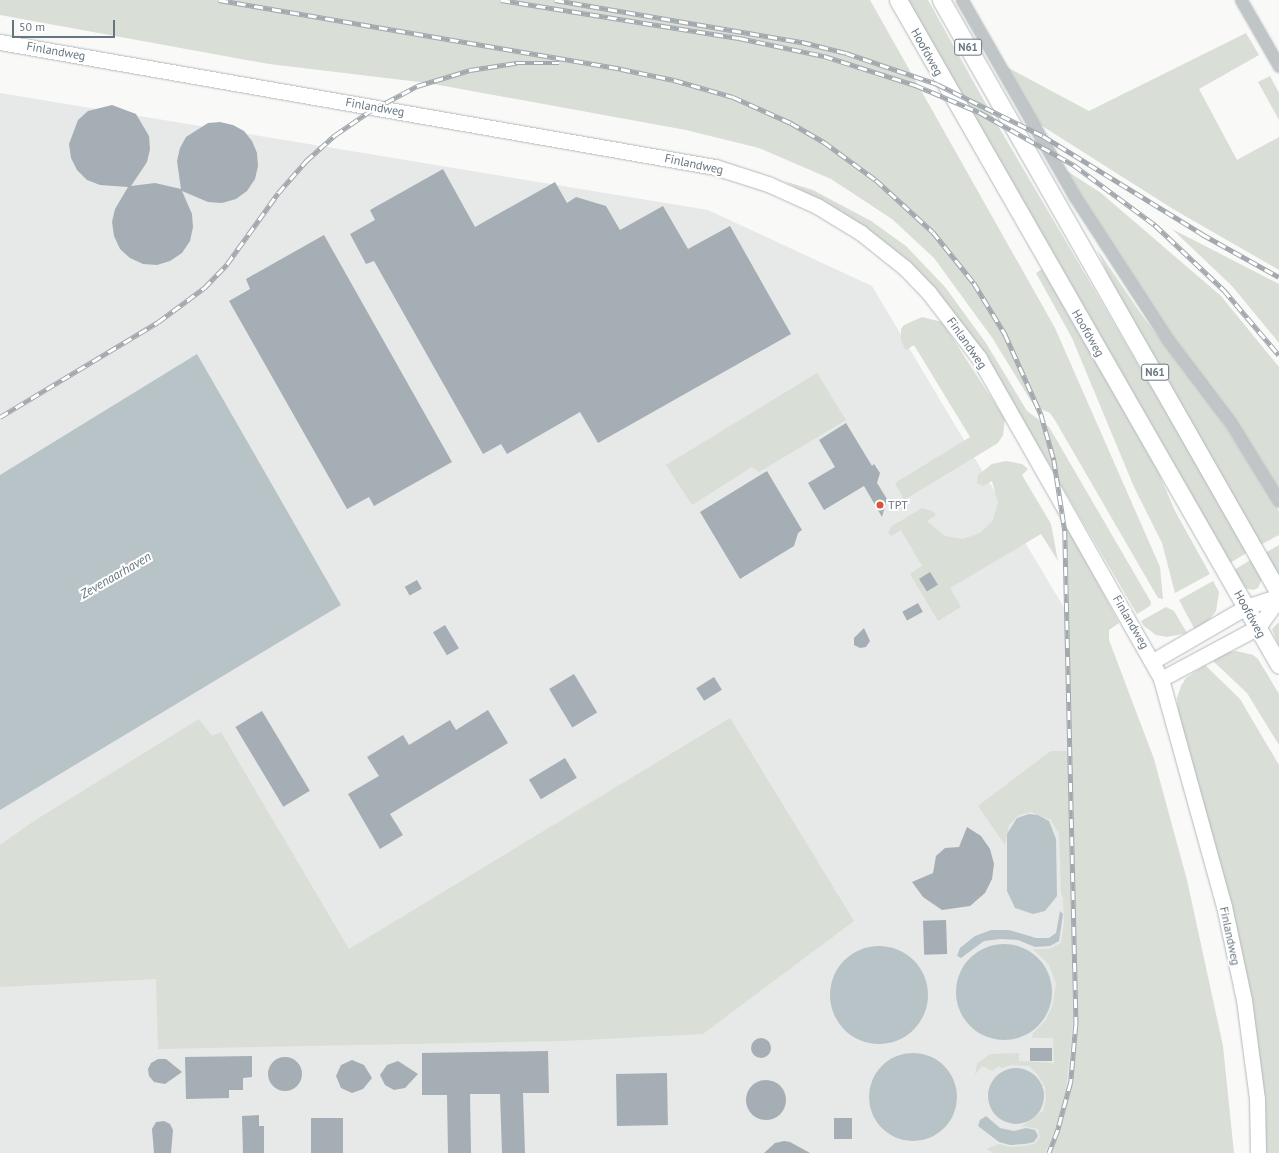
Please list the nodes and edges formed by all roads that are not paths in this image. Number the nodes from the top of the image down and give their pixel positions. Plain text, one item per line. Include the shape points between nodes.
1 (898, 0) edge
2 (941, 0) edge
3 (962, 0) edge
4 (1241, 0) edge
5 (0, 42) edge
6 (1279, 66) edge
7 (1279, 501) edge
8 (1279, 592) edge
9 (1279, 597) edge
10 (1246, 607) junction
11 (1258, 627) junction
12 (1153, 661) junction
13 (1279, 665) edge
14 (1161, 679) junction
15 (1258, 1153) edge

1 - 10 main road, Hoofdweg
2 - 8 main road, N61
3 - 7 street via 1075,197 1168,340 1230,422
4 - 6 street
5 - 12 street, Finlandweg via 715,167 768,184 817,206 861,233 905,268 929,292 979,358
9 - 10 street, Finlandweg
9 - 11 street
10 - 11 main road, Hoofdweg
10 - 12 street, Finlandweg
11 - 13 main road, Hoofdweg
11 - 14 street
12 - 14 street, Finlandweg
14 - 15 street, Finlandweg via 1224,906 1244,1000 1257,1100

